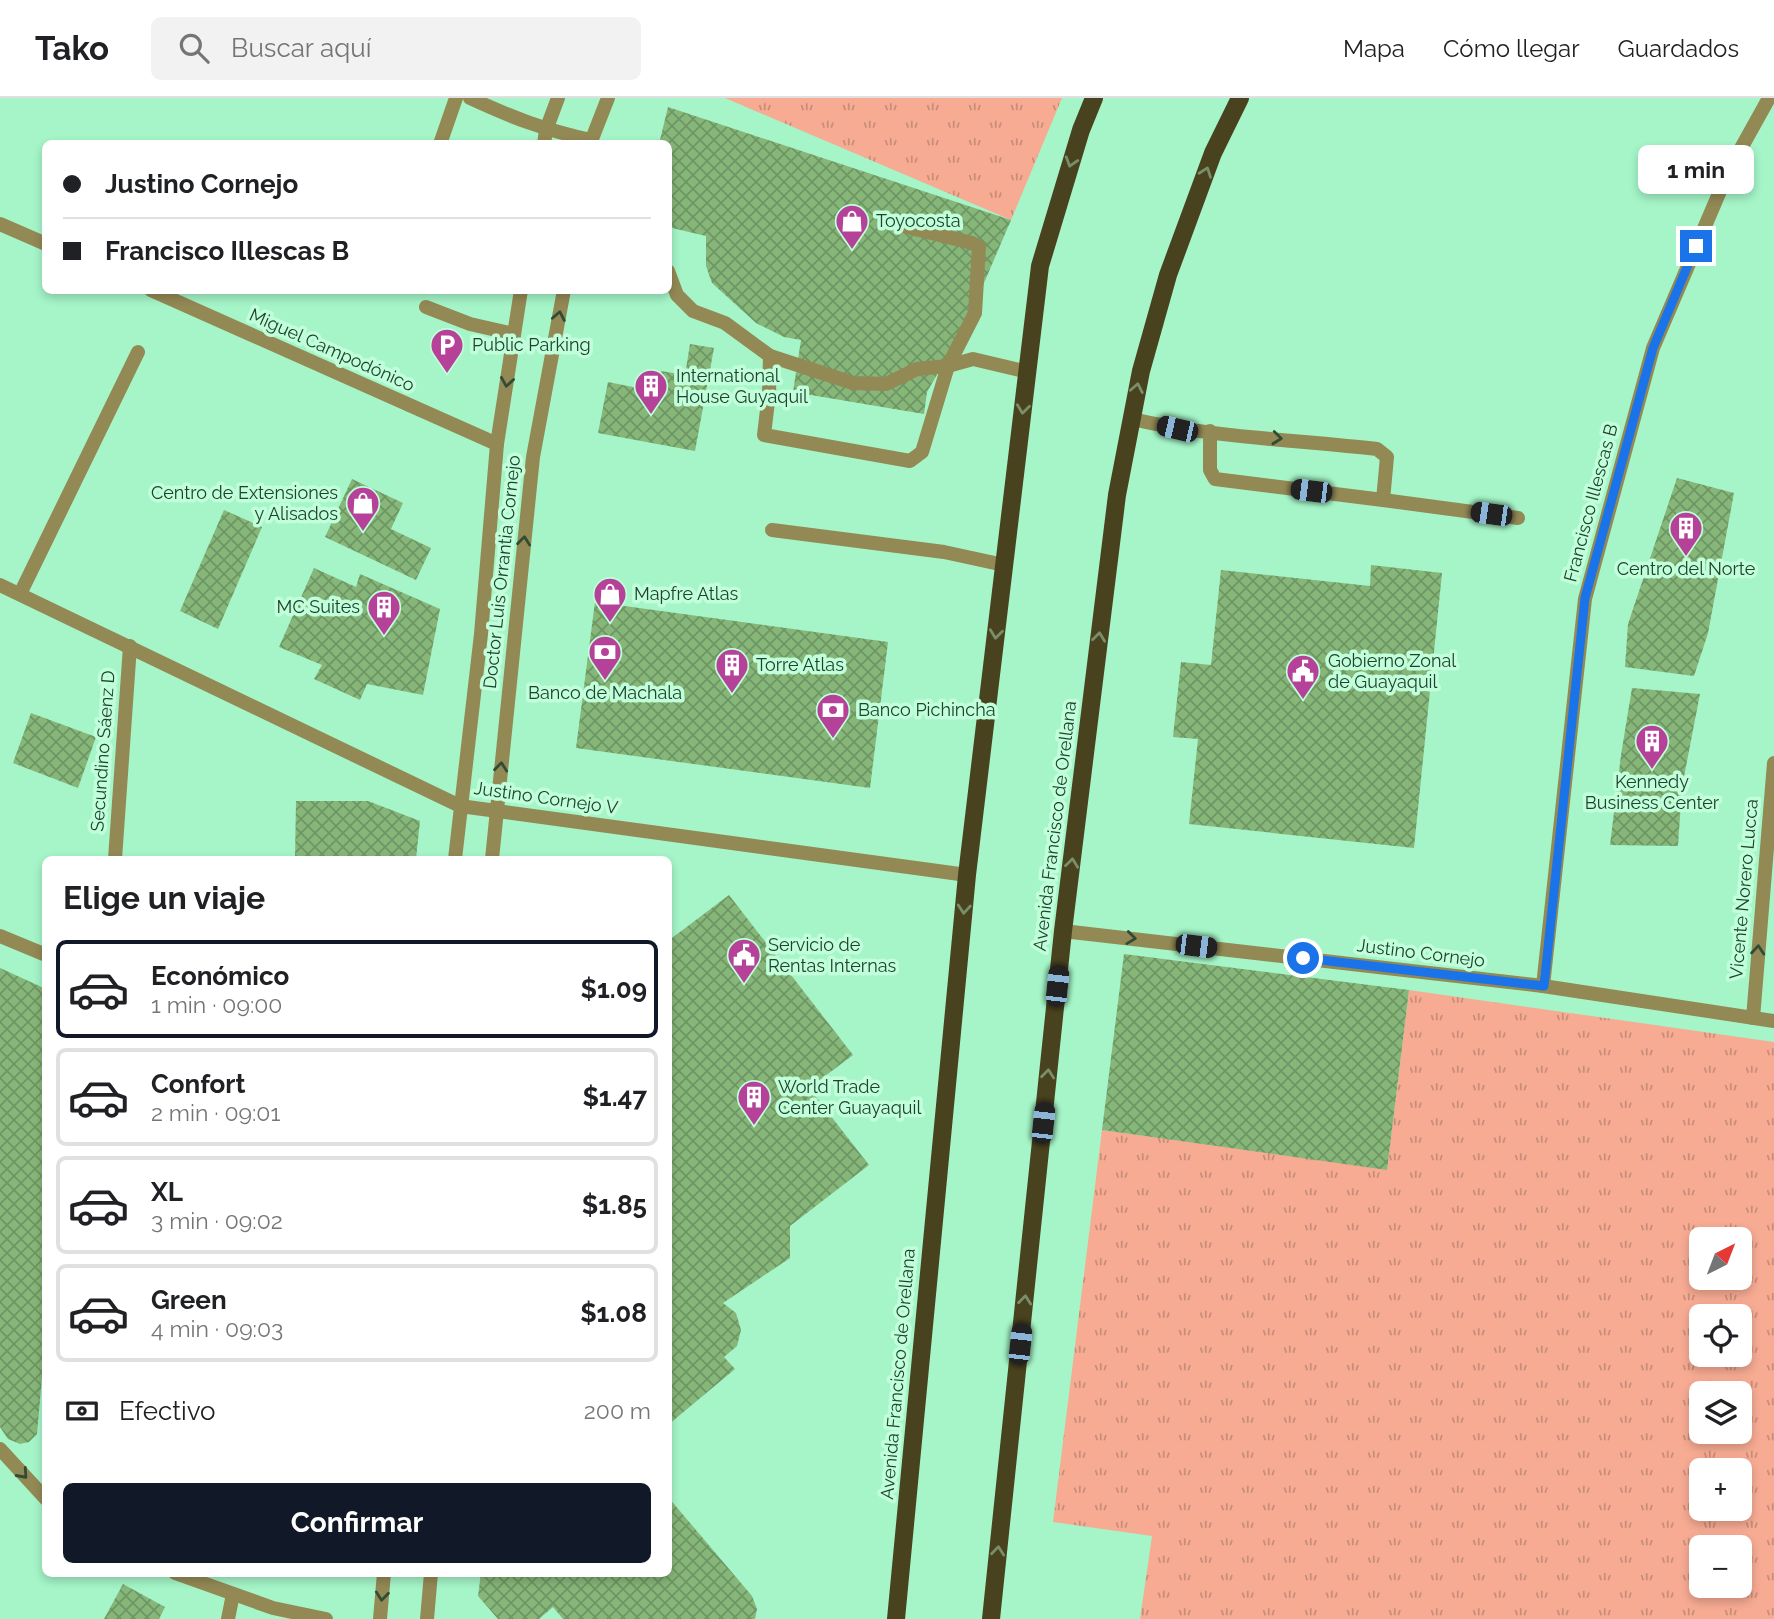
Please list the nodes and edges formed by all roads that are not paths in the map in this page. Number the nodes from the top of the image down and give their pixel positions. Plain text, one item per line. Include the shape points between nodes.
1 (456, 98) edge
2 (470, 98) edge
3 (558, 98) edge
4 (608, 98) edge
5 (1094, 98) edge
6 (1240, 98) edge
7 (1769, 98) edge
8 (545, 137) edge
9 (441, 140) edge
10 (573, 140) edge
11 (592, 140) edge
12 (0, 224) edge
13 (903, 226) dead end
14 (42, 242) edge
15 (672, 282) edge
16 (159, 294) edge
17 (520, 294) edge
18 (563, 294) edge
19 (426, 307) dead end
20 (514, 334) junction
21 (138, 352) dead end
22 (770, 356) junction
23 (948, 366) junction
24 (1028, 372) junction
25 (1132, 419) junction
26 (1210, 431) junction
27 (497, 444) junction
28 (1383, 500) junction
29 (1518, 518) dead end
30 (772, 530) dead end
31 (1004, 565) junction
32 (0, 584) edge
33 (20, 594) junction
34 (130, 646) junction
35 (1774, 763) edge
36 (460, 806) junction
37 (496, 811) junction
38 (115, 856) edge
39 (455, 856) edge
40 (492, 856) edge
41 (967, 875) junction
42 (1769, 880) edge
43 (1063, 931) junction
44 (0, 936) edge
45 (42, 954) edge
46 (1544, 986) junction
47 (1753, 1018) junction
48 (1774, 1021) edge
49 (0, 1449) edge
50 (42, 1496) edge
51 (186, 1577) edge
52 (384, 1577) edge
53 (431, 1577) edge
54 (233, 1594) junction
55 (228, 1619) edge
56 (326, 1619) edge
57 (380, 1619) edge
58 (427, 1619) edge
59 (896, 1619) edge
60 (991, 1619) edge

1 - 9 street
2 - 8 street
3 - 8 street
4 - 11 street
5 -> 24 main road, Avenida Francisco de Orellana via 1040,266
25 -> 6 main road, Avenida Francisco de Orellana via 1168,275 1213,153
7 - 46 street, Francisco Illescas B via 1729,170 1653,348 1585,598
8 - 10 street
12 - 14 street
13 - 23 street via 979,247 975,313
15 - 22 street via 677,295 693,311 725,323
16 - 27 street, Miguel Campodónico
17 - 20 street, Doctor Luis Orrantia Cornejo
37 -> 18 street, Doctor Luis Orrantia Cornejo via 533,457
19 - 20 street
20 -> 27 street, Doctor Luis Orrantia Cornejo
21 - 33 street
22 - 23 street via 853,383 887,384 917,369
22 - 23 street via 764,435 910,461 922,452
23 - 24 street via 973,359
24 -> 31 main road, Avenida Francisco de Orellana
25 - 26 street
43 -> 25 main road, Avenida Francisco de Orellana via 1117,495
26 - 28 street via 1210,470 1215,479
26 -> 28 street via 1377,449 1387,457
27 - 36 street, Doctor Luis Orrantia Cornejo
28 - 29 street
30 - 31 street via 944,552
31 -> 41 main road, Avenida Francisco de Orellana
32 - 33 street, Justino Cornejo V
33 - 34 street, Justino Cornejo V
34 - 36 street, Justino Cornejo V
34 - 38 street, Secundino Sáenz D
35 - 42 street, Vicente Norero Lucca
36 - 37 street, Justino Cornejo V
36 - 39 street, Doctor Luis Orrantia Cornejo
37 - 40 street, Doctor Luis Orrantia Cornejo
37 - 41 street, Justino Cornejo V
41 -> 59 main road, Avenida Francisco de Orellana
47 -> 42 street, Vicente Norero Lucca
43 -> 46 street, Justino Cornejo
60 -> 43 main road, Avenida Francisco de Orellana
44 - 45 street
46 - 47 street, Justino Cornejo
47 - 48 street, Justino Cornejo
49 -> 50 street
51 - 54 street
52 -> 57 street
53 - 58 street
54 - 55 street
54 - 56 street

